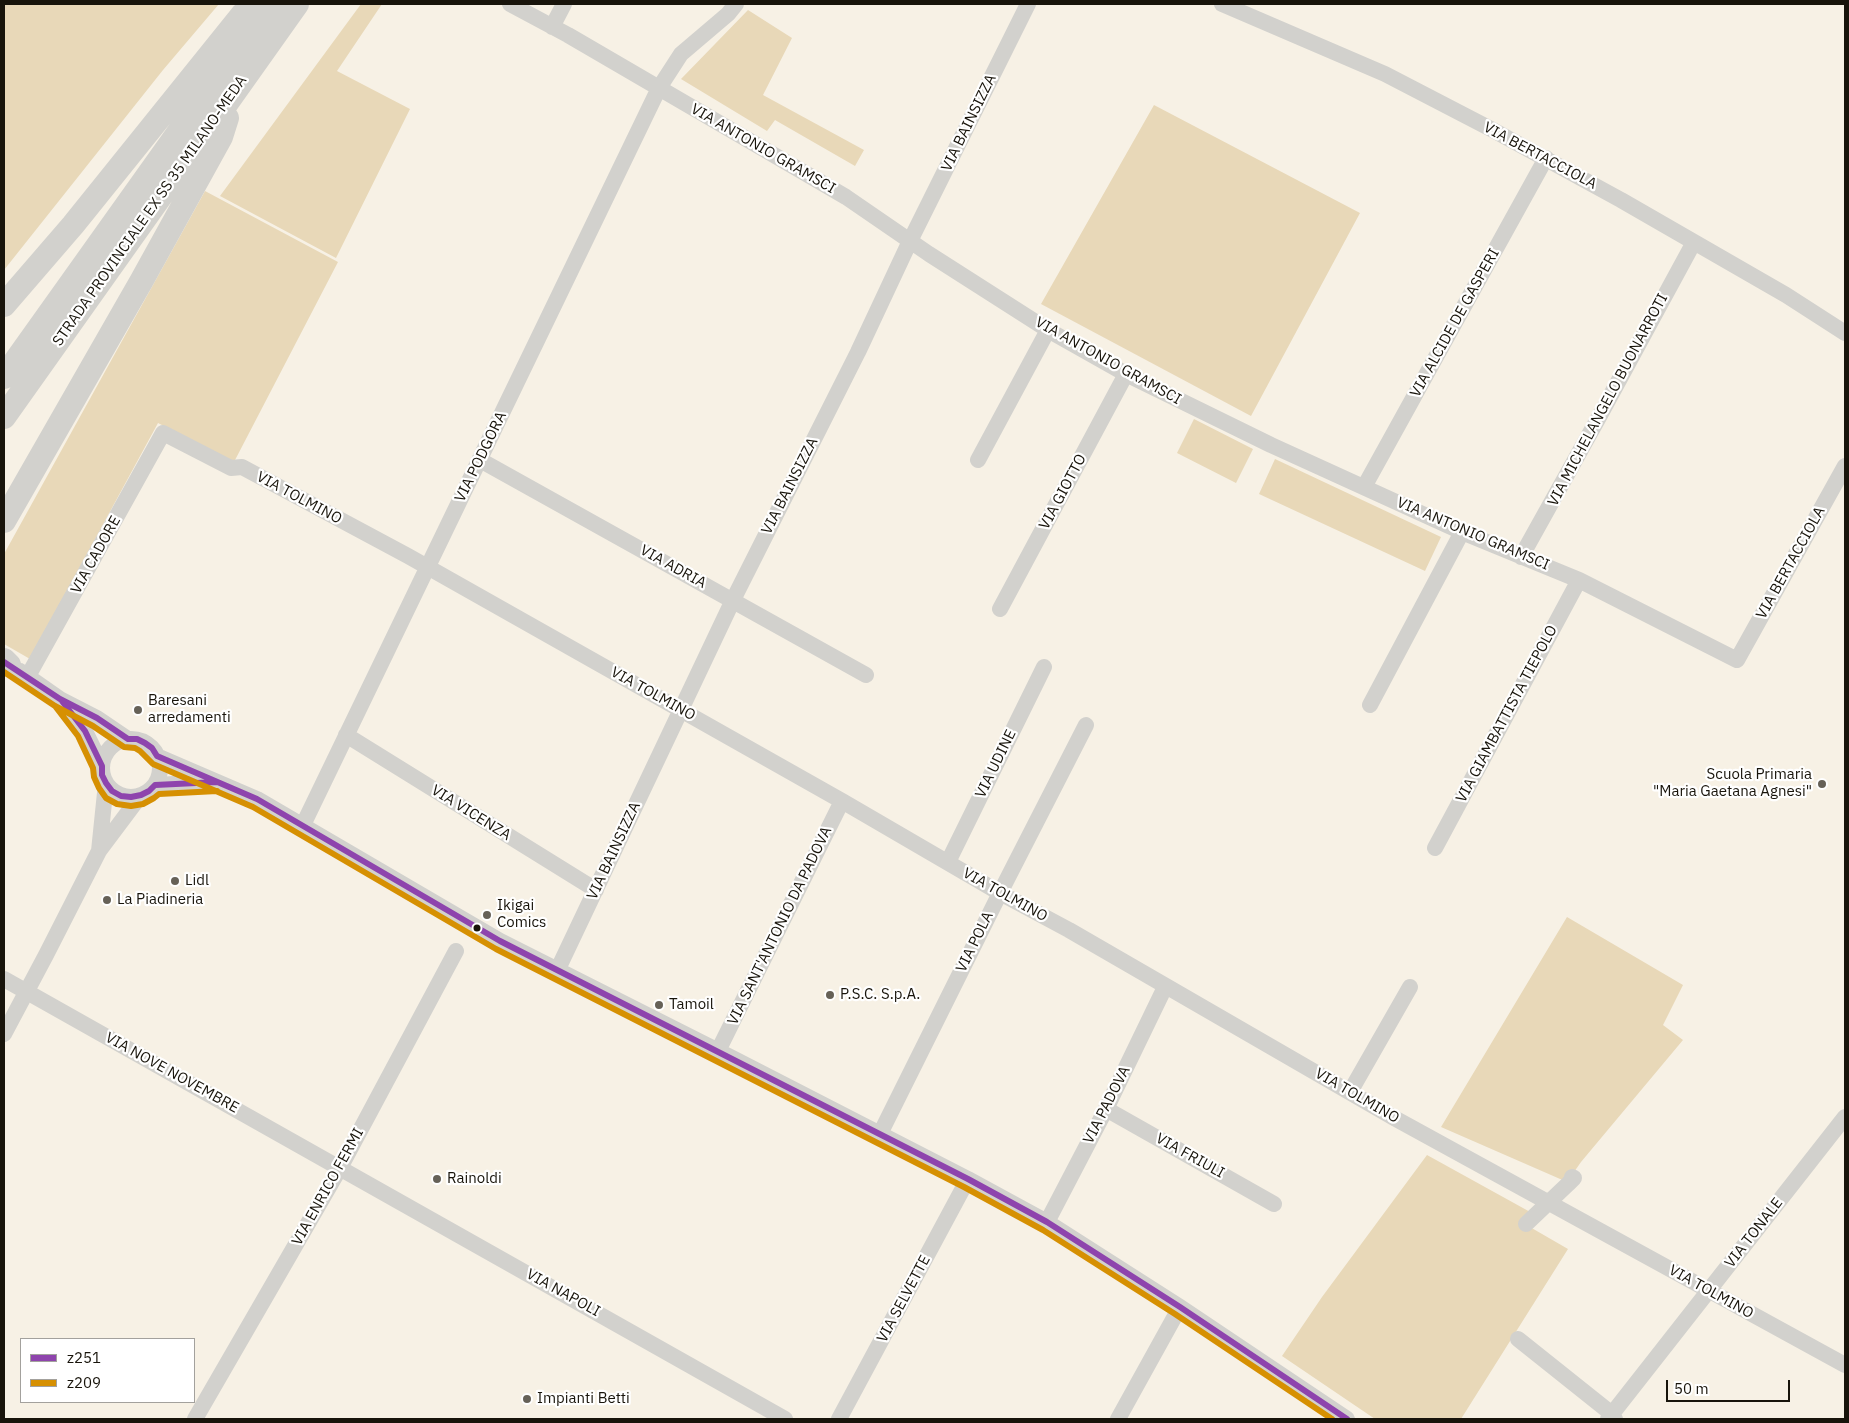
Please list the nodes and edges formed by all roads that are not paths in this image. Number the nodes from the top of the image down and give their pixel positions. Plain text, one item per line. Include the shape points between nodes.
1 (255, 4) edge
2 (270, 4) edge
3 (297, 4) edge
4 (510, 4) edge
5 (564, 4) edge
6 (736, 4) edge
7 (1028, 4) edge
8 (1222, 4) edge
9 (552, 27) junction
10 (659, 88) junction
11 (236, 89) junction
12 (1546, 158) junction
13 (910, 241) junction
14 (1694, 242) junction
15 (4, 305) edge
16 (1048, 330) junction
17 (1845, 333) edge
18 (1126, 374) junction
19 (4, 377) edge
20 (4, 418) edge
21 (163, 433) joint
22 (480, 460) junction
23 (978, 460) dead end
24 (1845, 466) edge
25 (1364, 487) junction
26 (4, 521) edge
27 (1462, 532) junction
28 (1521, 557) junction
29 (427, 566) junction
30 (1579, 580) junction
31 (733, 600) junction
32 (1000, 609) dead end
33 (1737, 660) joint
34 (9, 665) edge
35 (1044, 667) dead end
36 (866, 675) dead end
37 (60, 699) junction
38 (1370, 705) dead end
39 (681, 710) junction
40 (1086, 725) dead end
41 (346, 736) junction
42 (128, 739) junction
43 (157, 756) junction
44 (102, 766) junction
45 (218, 782) junction
46 (106, 783) junction
47 (154, 785) junction
48 (141, 796) junction
49 (842, 801) junction
50 (303, 825) junction
51 (1435, 848) dead end
52 (99, 851) junction
53 (948, 862) junction
54 (596, 890) junction
55 (1000, 893) junction
56 (456, 951) dead end
57 (557, 971) junction
58 (4, 979) edge
59 (1165, 987) junction
60 (1410, 987) dead end
61 (27, 992) junction
62 (4, 1034) edge
63 (718, 1050) junction
64 (1350, 1092) junction
65 (1106, 1109) junction
66 (1845, 1117) edge
67 (880, 1134) junction
68 (340, 1168) junction
69 (1572, 1177) dead end
70 (968, 1179) junction
71 (1547, 1203) junction
72 (1274, 1204) dead end
73 (1047, 1222) junction
74 (1526, 1224) dead end
75 (1708, 1291) junction
76 (1180, 1307) junction
77 (1518, 1339) dead end
78 (1845, 1365) edge
79 (1612, 1417) edge
80 (195, 1419) edge
81 (785, 1419) edge
82 (839, 1419) edge
83 (1118, 1419) edge
84 (1346, 1419) edge

1 - 15 highway via 242,15 73,225
2 - 19 highway, STRADA PROVINCIALE EX SS 35 MILANO-MEDA
3 - 11 highway, STRADA PROVINCIALE EX SS 35 MILANO-MEDA
4 - 9 street, VIA ANTONIO GRAMSCI
5 - 9 street
6 - 10 street, VIA PODGORA via 681,54
7 - 13 street, VIA BAINSIZZA
8 - 12 street, VIA BERTACCIOLA via 1385,74
9 - 10 street, VIA ANTONIO GRAMSCI
10 - 13 street, VIA ANTONIO GRAMSCI via 846,196
10 - 22 street, VIA PODGORA
11 - 20 highway, STRADA PROVINCIALE EX SS 35 MILANO-MEDA
11 - 26 highway via 221,137 138,289
12 - 14 street, VIA BERTACCIOLA
12 - 25 street, VIA ALCIDE DE GASPERI
13 - 16 street, VIA ANTONIO GRAMSCI
13 - 31 street, VIA BAINSIZZA
14 - 17 street, VIA BERTACCIOLA
14 - 28 street, VIA MICHELANGELO BUONARROTI
16 - 18 street, VIA ANTONIO GRAMSCI
16 - 23 street
18 - 25 street, VIA ANTONIO GRAMSCI
18 - 32 street, VIA GIOTTO
21 - 29 street, VIA TOLMINO via 231,468 242,467
21 - 34 street, VIA CADORE
22 - 29 street, VIA PODGORA
22 - 31 street, VIA ADRIA
24 - 33 street, VIA BERTACCIOLA
25 - 27 street, VIA ANTONIO GRAMSCI
27 - 28 street, VIA ANTONIO GRAMSCI
27 - 38 street
28 - 30 street, VIA ANTONIO GRAMSCI
29 - 39 street, VIA TOLMINO
29 - 41 street, VIA PODGORA
30 - 33 street, VIA ANTONIO GRAMSCI
30 - 51 street, VIA GIAMBATTISTA TIEPOLO
31 - 36 street, VIA ADRIA
31 - 39 street, VIA BAINSIZZA
34 - 37 street
35 - 53 street, VIA UDINE
37 - 42 street
37 - 44 street via 85,731
39 - 49 street, VIA TOLMINO
39 - 54 street, VIA BAINSIZZA
40 - 55 street, VIA POLA
41 - 50 street, VIA PODGORA
41 - 54 street, VIA VICENZA
42 - 43 street via 145,743
42 - 44 street via 110,748
43 - 45 street
43 - 47 street via 159,776
44 - 46 street
45 - 47 street
45 - 50 street
46 - 48 street via 121,796
46 - 52 street
47 - 48 street
48 - 52 street
49 - 53 street, VIA TOLMINO
49 - 63 street, VIA SANT'ANTONIO DA PADOVA
50 - 57 street via 470,925
52 - 61 street
53 - 55 street, VIA TOLMINO
54 - 57 street, VIA BAINSIZZA
55 - 59 street, VIA TOLMINO
55 - 67 street, VIA POLA
56 - 68 street, VIA ENRICO FERMI
57 - 63 street
58 - 61 street, VIA NOVE NOVEMBRE
59 - 64 street, VIA TOLMINO
59 - 65 street, VIA PADOVA
60 - 64 street
61 - 62 street
61 - 68 street, VIA NOVE NOVEMBRE
63 - 67 street
64 - 71 street, VIA TOLMINO
65 - 72 street, VIA FRIULI
65 - 73 street, VIA PADOVA
66 - 75 street, VIA TONALE
67 - 70 street
68 - 80 street, VIA ENRICO FERMI
68 - 81 street, VIA NAPOLI
69 - 71 street
70 - 73 street
70 - 82 street, VIA SELVETTE
71 - 74 street
71 - 75 street, VIA TOLMINO
73 - 76 street
75 - 78 street, VIA TOLMINO
75 - 79 street, VIA TONALE
76 - 83 street
76 - 84 street
77 - 79 street

